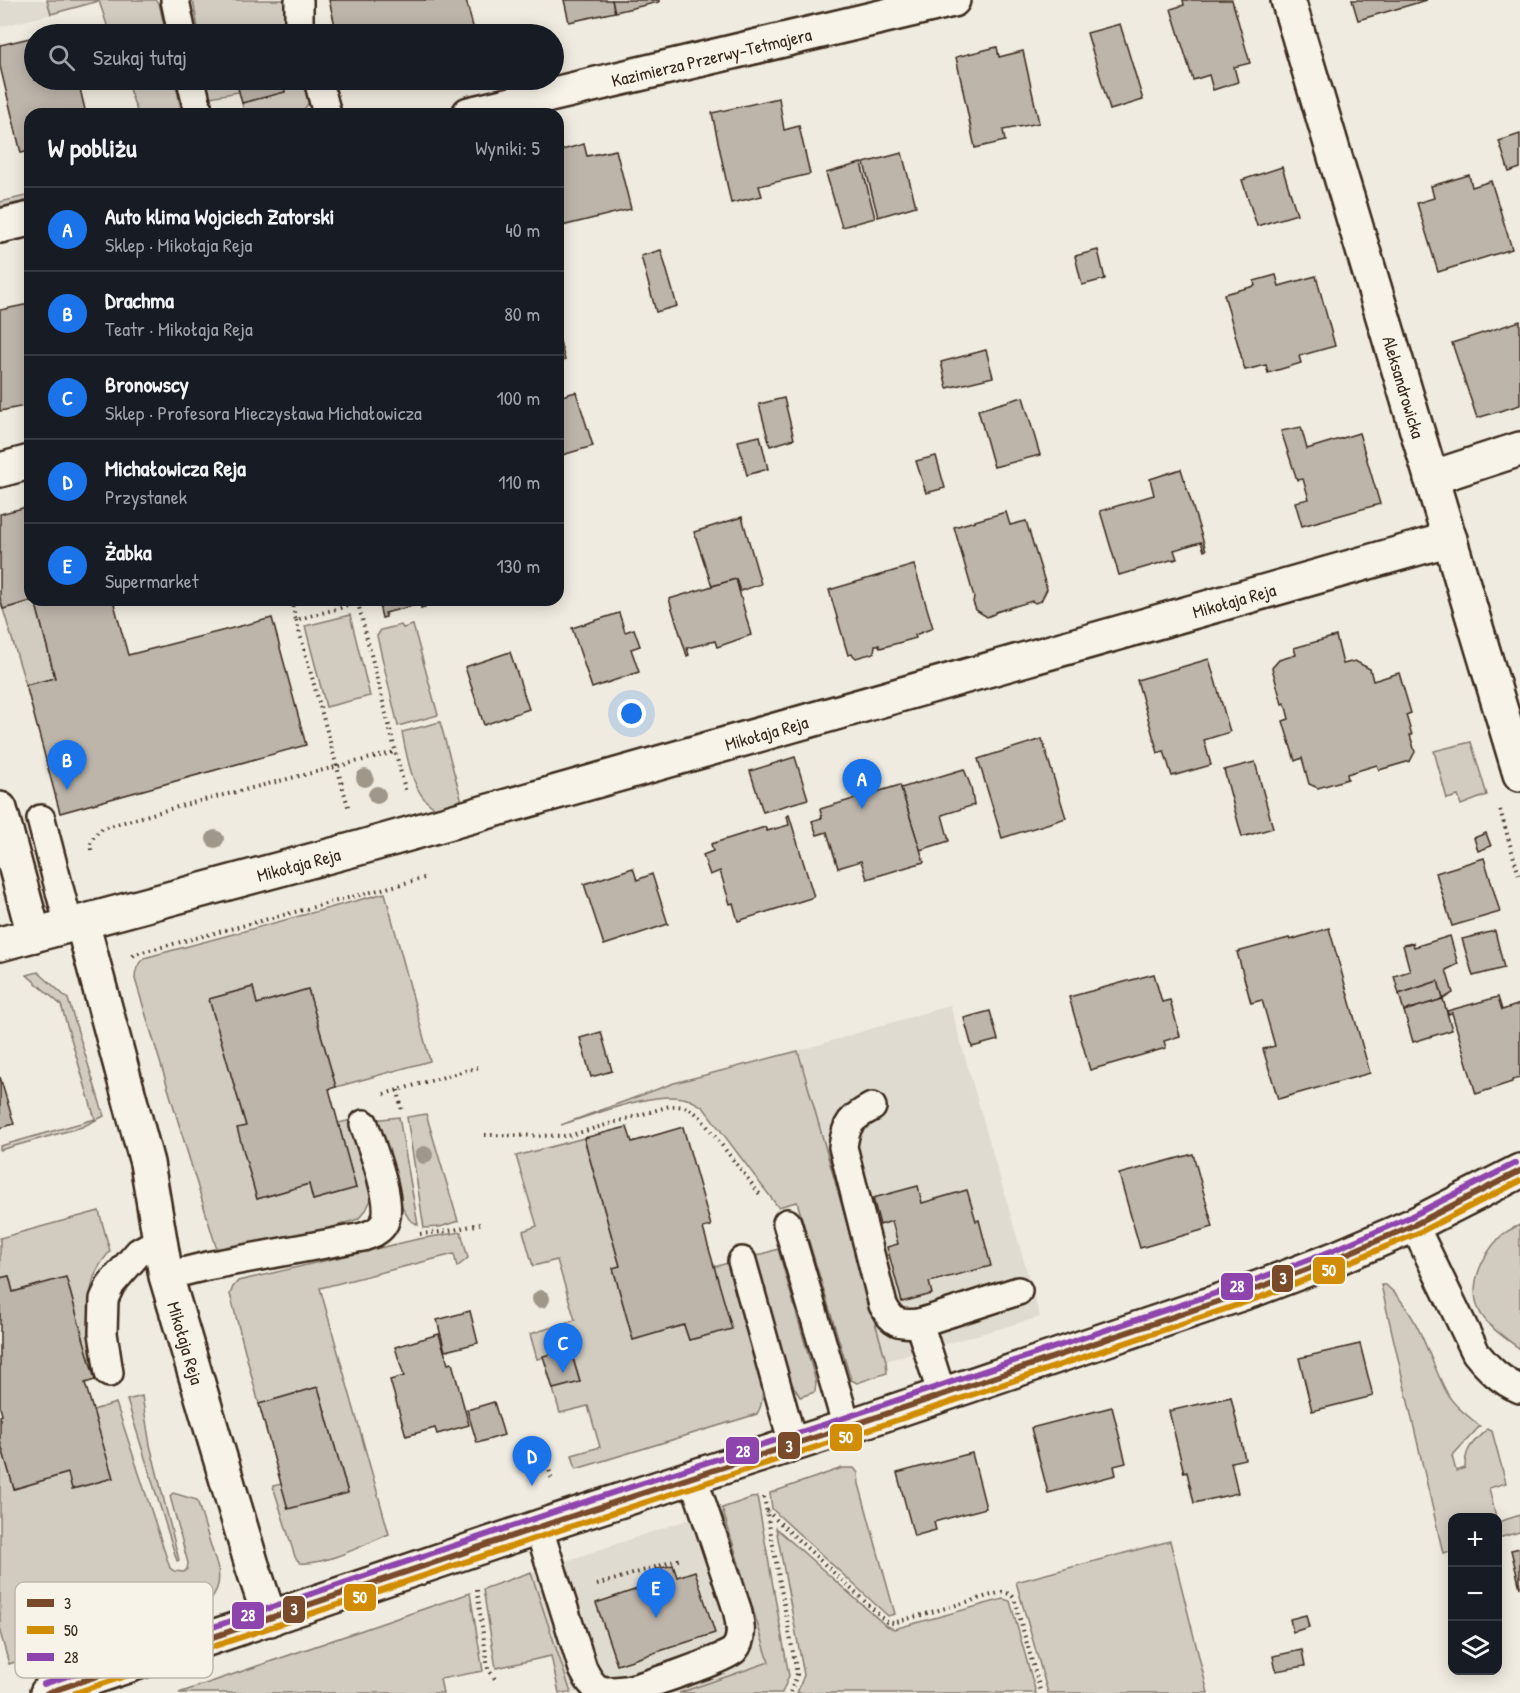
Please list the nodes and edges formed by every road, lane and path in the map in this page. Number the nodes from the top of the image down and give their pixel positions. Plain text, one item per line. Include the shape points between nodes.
1 (175, 0) edge
2 (298, 0) edge
3 (953, 0) edge
4 (1288, 0) edge
5 (180, 24) edge
6 (299, 24) edge
7 (193, 90) edge
8 (321, 90) edge
9 (198, 108) edge
10 (325, 108) edge
11 (494, 108) edge
12 (24, 220) edge
13 (0, 226) edge
14 (1520, 449) edge
15 (24, 464) edge
16 (0, 470) edge
17 (1431, 478) junction
18 (1450, 539) junction
19 (292, 606) edge
20 (344, 606) edge
21 (359, 606) edge
22 (296, 620) junction
23 (395, 752) junction
24 (338, 768) junction
25 (1520, 774) edge
26 (0, 809) edge
27 (41, 819) dead end
28 (417, 831) junction
29 (428, 877) dead end
30 (59, 888) junction
31 (76, 924) junction
32 (34, 935) junction
33 (0, 944) edge
34 (128, 962) dead end
35 (479, 1067) dead end
36 (377, 1096) dead end
37 (872, 1107) dead end
38 (364, 1124) dead end
39 (485, 1135) dead end
40 (1520, 1171) edge
41 (787, 1223) joint
42 (384, 1224) junction
43 (480, 1224) dead end
44 (1414, 1225) junction
45 (159, 1241) junction
46 (742, 1261) dead end
47 (166, 1276) junction
48 (1018, 1291) dead end
49 (919, 1323) junction
50 (109, 1373) dead end
51 (1520, 1389) edge
52 (942, 1395) junction
53 (848, 1427) junction
54 (793, 1444) junction
55 (548, 1465) dead end
56 (693, 1477) junction
57 (554, 1488) dead end
58 (764, 1495) dead end
59 (767, 1511) junction
60 (538, 1529) junction
61 (684, 1558) dead end
62 (476, 1583) dead end
63 (593, 1587) dead end
64 (270, 1619) junction
65 (213, 1638) edge
66 (92, 1678) edge
67 (497, 1682) dead end
68 (47, 1693) edge
69 (790, 1693) edge
70 (1041, 1693) edge

1 - 5 lane
2 - 6 lane
3 - 11 street, Kazimierza Przerwy-Tetmajera
4 - 17 street, Aleksandrowicka
7 - 9 lane
8 - 10 lane
12 - 13 street
14 - 17 street
15 - 16 street
17 - 18 street, Aleksandrowicka
18 - 25 street, Aleksandrowicka
18 - 28 street, Mikołaja Reja
19 - 22 path
20 - 22 path
21 - 23 path
22 - 24 path
23 - 24 path
23 - 28 path
24 - 30 path via 103,828 91,842 95,874
26 - 32 street
27 - 30 lane
28 - 31 street, Mikołaja Reja
29 - 34 path via 135,954
30 - 31 lane
31 - 32 street, Mikołaja Reja
31 - 45 street, Mikołaja Reja via 147,1163
32 - 33 street, Mikołaja Reja
35 - 36 path
37 - 49 lane via 851,1120 843,1147 883,1305 896,1322
38 - 42 lane via 385,1191
39 - 41 path via 568,1136 670,1106 690,1108 766,1203
40 - 44 street
41 - 53 lane
42 - 43 path via 422,1234
42 - 47 lane via 363,1237
44 - 51 lane via 1476,1353 1489,1370
44 - 52 street via 1258,1288
45 - 47 street, Mikołaja Reja
45 - 50 lane via 139,1252 111,1284 104,1299 103,1333
46 - 54 lane
47 - 64 street, Mikołaja Reja
48 - 49 lane
49 - 52 lane
52 - 53 street
53 - 54 street
54 - 56 street
55 - 57 path
56 - 60 street
56 - 60 lane via 741,1626 735,1649 721,1659 627,1690 600,1689 590,1682
58 - 59 path
59 - 69 path via 797,1674
59 - 70 path via 887,1622 1010,1594
60 - 64 street
61 - 63 path
62 - 67 path via 488,1669
64 - 65 street
66 - 68 street

